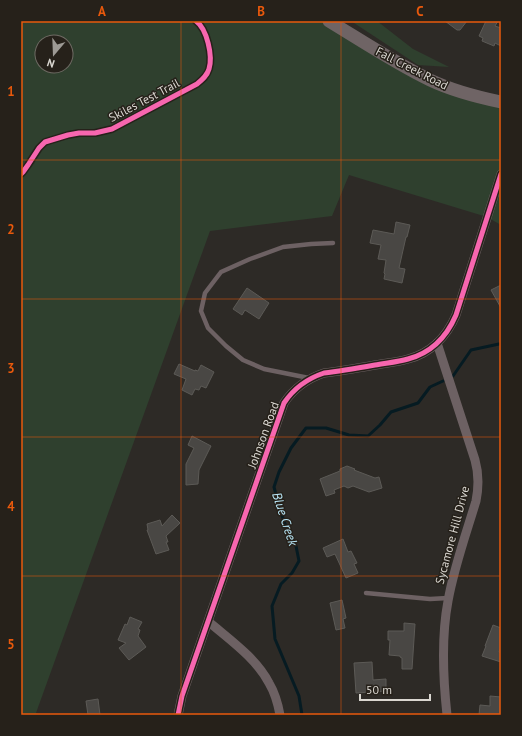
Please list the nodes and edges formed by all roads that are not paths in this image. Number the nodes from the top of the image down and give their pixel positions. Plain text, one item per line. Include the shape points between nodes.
1 (329, 21) edge
2 (501, 102) edge
3 (501, 174) edge
4 (332, 243) dead end
5 (437, 343) junction
6 (310, 378) junction
7 (366, 593) dead end
8 (448, 598) junction
9 (209, 622) junction
10 (178, 715) edge
11 (280, 715) edge
12 (447, 715) edge

1 - 2 main road, Fall Creek Road via 394,61 431,80 468,94
3 - 5 street, Johnson Road via 456,315 447,332
4 - 6 lane via 283,247 222,272 205,293 201,312 208,328 243,360 264,369
5 - 6 street, Johnson Road via 424,353 408,360 324,373
5 - 8 street, Sycamore Hill Drive via 475,460 479,480 477,496
6 - 9 street, Johnson Road via 299,385 284,403
7 - 8 lane via 430,599
8 - 12 street, Sycamore Hill Drive via 444,655
9 - 10 street, Johnson Road via 182,696
9 - 11 street via 247,654 269,682

